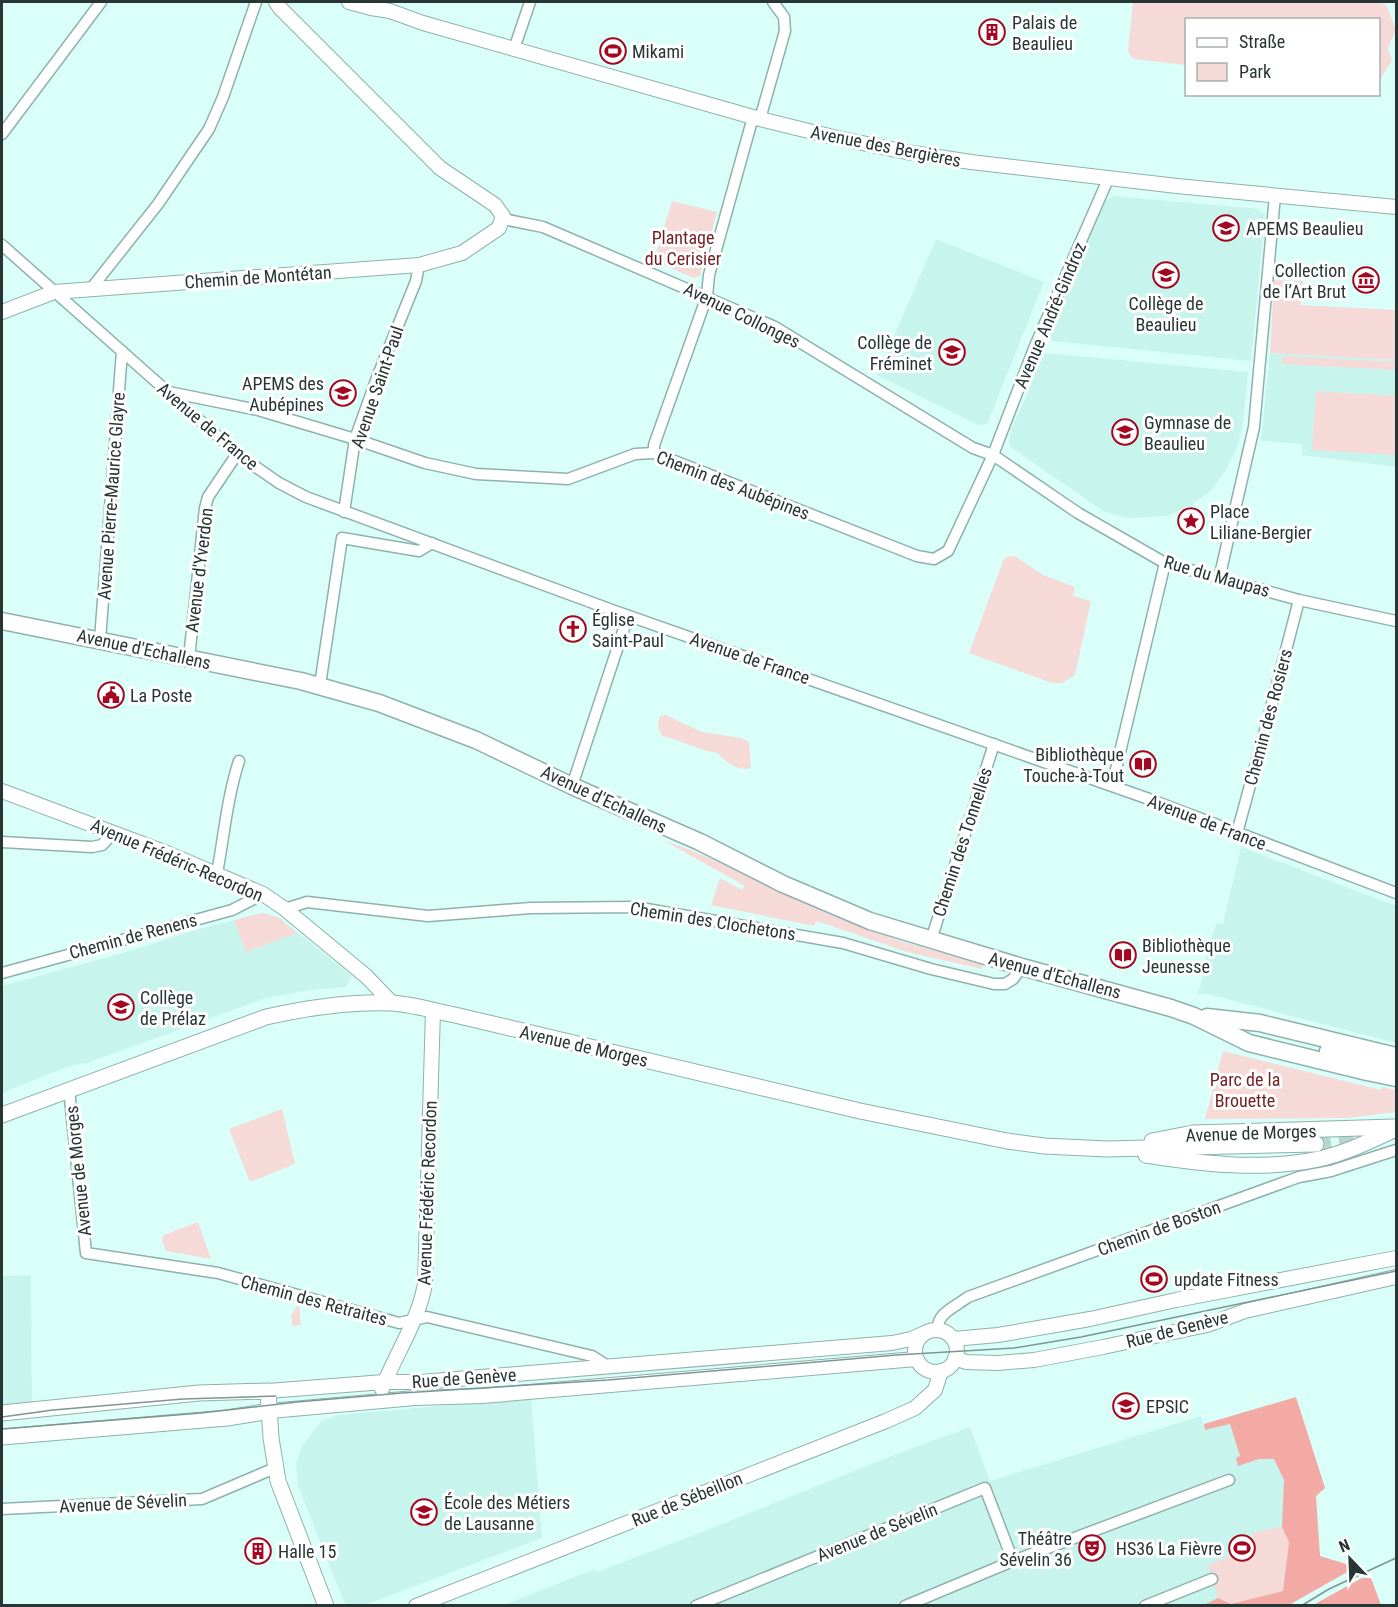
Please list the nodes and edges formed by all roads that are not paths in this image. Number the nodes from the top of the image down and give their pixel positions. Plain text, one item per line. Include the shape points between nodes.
1 (101, 2) edge
2 (256, 2) edge
3 (276, 2) edge
4 (349, 2) edge
5 (378, 2) edge
6 (530, 2) edge
7 (773, 2) edge
8 (390, 11) junction
9 (514, 49) junction
10 (756, 118) junction
11 (2, 134) edge
12 (1108, 177) junction
13 (1275, 195) junction
14 (1396, 207) edge
15 (503, 219) junction
16 (2, 245) edge
17 (419, 265) junction
18 (90, 290) junction
19 (54, 292) junction
20 (706, 296) junction
21 (2, 312) edge
22 (122, 351) junction
23 (167, 392) junction
24 (355, 439) junction
25 (654, 453) junction
26 (237, 454) junction
27 (993, 455) junction
28 (344, 512) junction
29 (432, 543) junction
30 (1165, 563) junction
31 (1219, 579) junction
32 (1299, 600) junction
33 (628, 616) junction
34 (2, 621) edge
35 (1396, 621) edge
36 (100, 640) junction
37 (189, 658) junction
38 (320, 685) junction
39 (993, 744) junction
40 (239, 761) dead end
41 (572, 786) junction
42 (1112, 786) junction
43 (2, 791) edge
44 (113, 833) junction
45 (1237, 833) junction
46 (2, 842) edge
47 (217, 873) junction
48 (1396, 893) edge
49 (263, 894) junction
50 (285, 909) junction
51 (931, 940) junction
52 (1022, 967) junction
53 (2, 972) edge
54 (392, 1003) junction
55 (433, 1010) junction
56 (1194, 1016) junction
57 (1396, 1056) edge
58 (1396, 1068) edge
59 (1396, 1078) edge
60 (69, 1089) junction
61 (2, 1115) edge
62 (1396, 1128) edge
63 (1326, 1131) junction
64 (1107, 1149) junction
65 (1396, 1149) edge
66 (1319, 1151) junction
67 (86, 1253) joint
68 (1396, 1258) edge
69 (1396, 1277) edge
70 (414, 1319) junction
71 (931, 1331) junction
72 (953, 1338) junction
73 (956, 1358) junction
74 (916, 1359) junction
75 (609, 1366) junction
76 (940, 1371) junction
77 (384, 1382) junction
78 (268, 1391) junction
79 (377, 1402) junction
80 (270, 1411) junction
81 (2, 1413) edge
82 (2, 1437) edge
83 (275, 1468) junction
84 (1229, 1480) dead end
85 (2, 1509) edge
86 (1013, 1561) junction
87 (1212, 1579) dead end
88 (326, 1605) edge
89 (416, 1605) edge
90 (696, 1605) edge
91 (905, 1605) edge
92 (1145, 1605) edge

1 - 11 street
2 - 18 street via 209,129 158,204
3 - 15 street via 440,168 495,205
4 - 8 street, Avenue des Bergières
5 - 8 street, Avenue des Bergières
6 - 9 street
7 - 10 street via 784,17 785,31
8 - 9 street, Avenue des Bergières
9 - 10 street, Avenue des Bergières
10 - 12 street, Avenue des Bergières via 906,152
10 - 20 street
12 - 13 street, Avenue des Bergières
12 - 27 street, Avenue André-Gindroz
13 - 14 street, Avenue des Bergières
13 - 31 street via 1254,427
15 - 17 street, Chemin de Montétan via 494,234 462,253
15 - 20 street, Avenue Collonges via 543,227
16 - 19 street, Avenue de France
17 - 18 street, Chemin de Montétan
17 - 24 street, Avenue Saint-Paul
18 - 19 street, Chemin de Montétan
19 - 21 street, Chemin de Montétan
19 - 22 street, Avenue de France
20 - 25 street
20 - 27 street, Avenue Collonges via 775,327 973,448
22 - 23 street, Avenue de France
22 - 36 street, Avenue Pierre-Maurice Glayre
23 - 24 street, Chemin des Aubépines via 258,410
23 - 26 street, Avenue de France
24 - 25 street, Chemin des Aubépines via 425,463 476,474 568,479 635,454
24 - 28 street, Avenue Saint-Paul
25 - 27 street, Chemin des Aubépines via 917,556 934,559 948,551
26 - 28 street, Avenue de France via 279,483
26 - 37 street, Avenue d'Yverdon via 208,496 205,508
27 - 30 street, Rue du Maupas via 1078,513
28 - 29 street, Avenue de France
29 - 33 street, Avenue de France
29 - 38 street via 419,551 342,538
30 - 31 street, Rue du Maupas
30 - 42 street
31 - 32 street, Rue du Maupas
32 - 35 street, Rue du Maupas
32 - 45 street, Chemin des Rosiers
33 - 39 street, Avenue de France
33 - 41 street
34 - 36 main road, Avenue d'Echallens
36 - 37 main road, Avenue d'Echallens
37 - 38 main road, Avenue d'Echallens
38 - 41 main road, Avenue d'Echallens via 410,713
39 - 42 street, Avenue de France
39 - 51 street, Chemin des Tonnelles
40 - 47 street via 230,788
41 - 51 main road, Avenue d'Echallens via 700,842 807,895
42 - 45 street, Avenue de France
43 - 44 street, Avenue Frédéric-Recordon
44 - 46 street via 102,845 92,847
44 - 47 street, Avenue Frédéric-Recordon
45 - 48 street, Avenue de France
47 - 49 street, Avenue Frédéric-Recordon
49 - 50 street, Avenue Frédéric-Recordon
49 - 53 street, Chemin de Renens via 232,910
50 - 52 street, Chemin des Clochetons via 307,902 428,916 531,908 635,907 834,942 994,984 1013,980
50 - 54 street, Avenue Frédéric-Recordon via 366,976
51 - 52 main road, Avenue d'Echallens
52 - 56 main road, Avenue d'Echallens
54 - 55 main road, Avenue de Morges
54 - 60 main road, Avenue de Morges via 302,1009 266,1017
55 - 64 main road, Avenue de Morges via 925,1125 1006,1141
55 - 70 street, Avenue Frédéric Recordon via 425,1284
56 - 57 main road, Avenue d'Echallens via 1260,1023
56 - 58 main road
56 - 59 main road, Avenue d'Echallens via 1249,1043
60 - 61 main road, Avenue de Morges
60 - 67 street, Avenue de Morges
62 - 63 main road, Avenue de Morges
62 - 66 main road, Avenue de Morges via 1368,1142
63 - 64 main road, Avenue de Morges via 1193,1133
63 - 66 main road via 1329,1148
64 - 66 main road, Avenue de Morges via 1242,1166 1289,1164
65 - 71 street, Chemin de Boston via 1331,1171 1299,1177 968,1297 940,1317
67 - 70 street, Chemin des Retraites via 218,1273 399,1323
68 - 72 street, Rue de Genève via 1090,1319 998,1335
69 - 73 street, Rue de Genève via 1095,1349 998,1363
70 - 75 street, Chemin des Retraites via 427,1317 558,1347 592,1356
70 - 77 street, Avenue Frédéric Recordon
71 - 72 street
71 - 74 street via 916,1341
71 - 75 street, Rue de Genève via 892,1343
72 - 73 street
73 - 76 street
74 - 76 street via 926,1370
74 - 79 street, Rue de Genève
75 - 77 street, Rue de Genève
76 - 89 street, Rue de Sébeillon via 935,1390 915,1408 886,1421
77 - 78 street, Rue de Genève
77 - 79 street, Avenue Frédéric Recordon
78 - 80 main road
78 - 81 main road, Rue de Genève via 179,1395
79 - 80 street, Rue de Genève
80 - 82 main road, Rue de Genève
80 - 83 main road
83 - 85 street, Avenue de Sévelin via 202,1499
83 - 88 main road
84 - 86 street
86 - 90 street, Avenue de Sévelin via 985,1488
86 - 91 street
87 - 92 street

